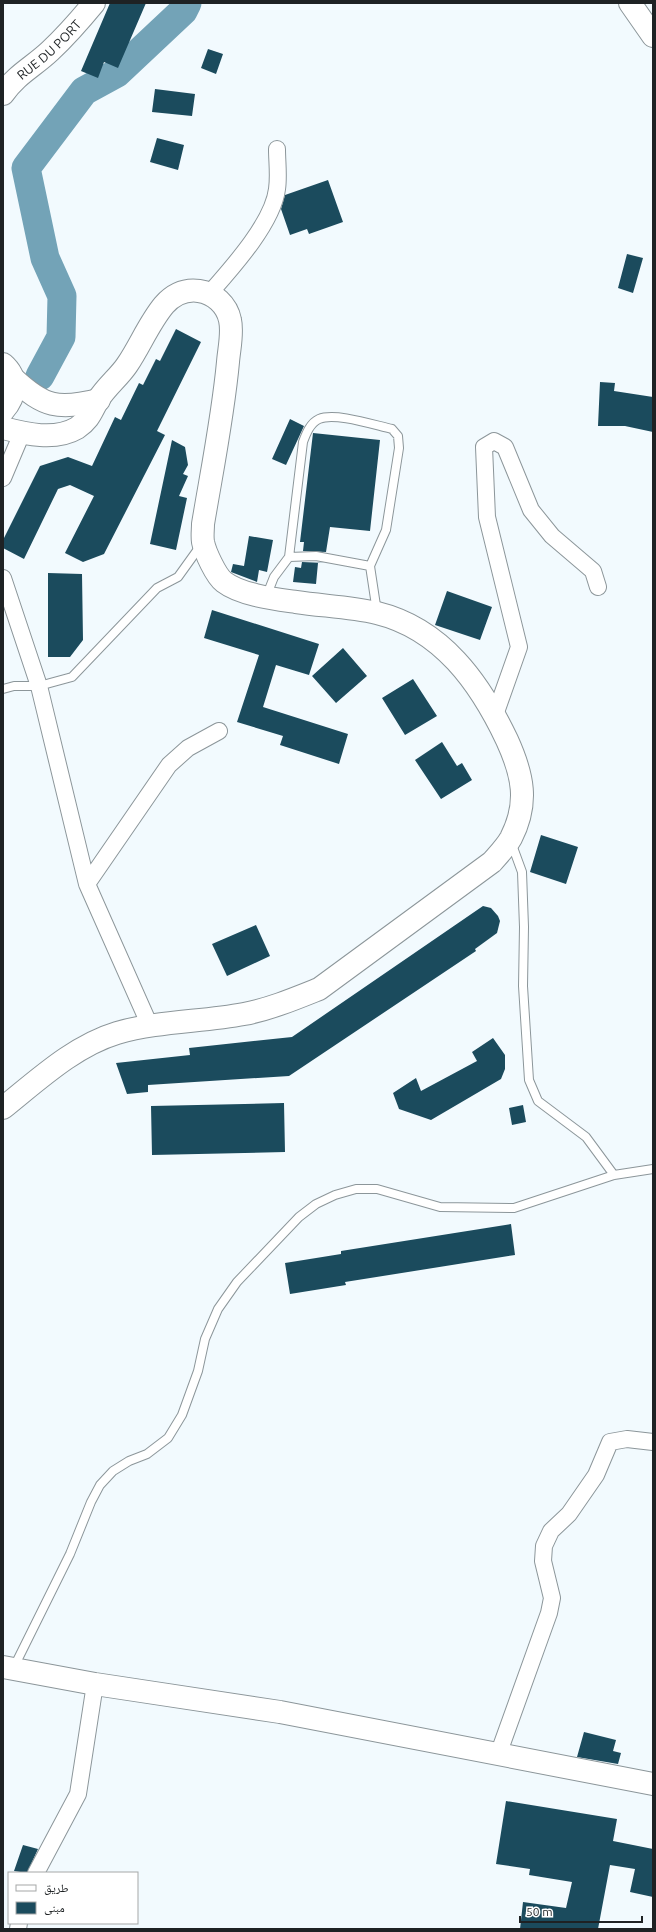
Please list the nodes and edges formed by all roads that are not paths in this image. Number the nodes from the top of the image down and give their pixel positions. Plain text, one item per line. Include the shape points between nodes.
1 (94, 3) edge
2 (630, 3) edge
3 (653, 36) edge
4 (3, 94) edge
5 (277, 149) dead end
6 (209, 294) junction
7 (8, 371) edge
8 (98, 400) junction
9 (3, 412) edge
10 (13, 431) edge
11 (3, 478) edge
12 (203, 542) junction
13 (289, 557) junction
14 (370, 566) junction
15 (3, 578) edge
16 (598, 587) dead end
17 (266, 597) junction
18 (377, 613) junction
19 (39, 686) junction
20 (3, 689) edge
21 (495, 715) junction
22 (219, 731) dead end
23 (510, 840) junction
24 (86, 884) junction
25 (150, 1026) junction
26 (3, 1108) edge
27 (653, 1169) edge
28 (614, 1175) junction
29 (653, 1442) edge
30 (8, 1668) edge
31 (95, 1684) junction
32 (498, 1755) junction
33 (653, 1784) edge
34 (37, 1872) edge

1 - 4 main road, RUE DU PORT via 50,51 13,80
2 - 3 main road
5 - 6 street via 277,189 272,207 238,261
6 - 8 main road via 183,292 168,301 126,366
6 - 12 main road via 227,311 231,327 227,376 203,524
7 - 8 main road via 28,392 44,402 58,406
7 - 9 main road via 15,391
8 - 10 main road via 96,408 86,421 65,433 46,436
10 - 11 street
12 - 17 main road via 213,567 223,582 242,591
12 - 19 lane via 178,578 157,588 72,677
13 - 14 lane via 316,556
13 - 14 lane via 303,442 308,428 318,420 331,417 392,429 398,436 399,448 386,530
13 - 17 lane via 274,577
14 - 18 lane
15 - 19 street
16 - 21 street via 593,571 552,536 531,510 505,447 494,441 484,447 487,517 519,647
17 - 18 main road
18 - 21 main road via 413,626 438,642 466,671
19 - 20 lane via 14,686
19 - 24 street
21 - 23 main road via 514,754 523,790 520,816
22 - 24 street via 188,748 169,765
23 - 25 main road via 492,862 319,989 287,1003 244,1014
23 - 28 lane via 522,872 523,986 529,1080 538,1101 586,1137
24 - 25 street
25 - 26 main road via 117,1033 86,1046 49,1071
27 - 28 lane
28 - 30 lane via 514,1208 440,1207 377,1189 335,1195 316,1204 299,1217 237,1282 218,1309 205,1339 198,1371 182,1415 168,1438 147,1454 113,1471 100,1485 70,1554
29 - 32 street via 627,1439 610,1442 596,1475 569,1514 551,1531 544,1546 543,1561 552,1598 549,1613
30 - 31 main road
31 - 32 main road via 280,1712
31 - 34 street via 78,1794
32 - 33 main road

